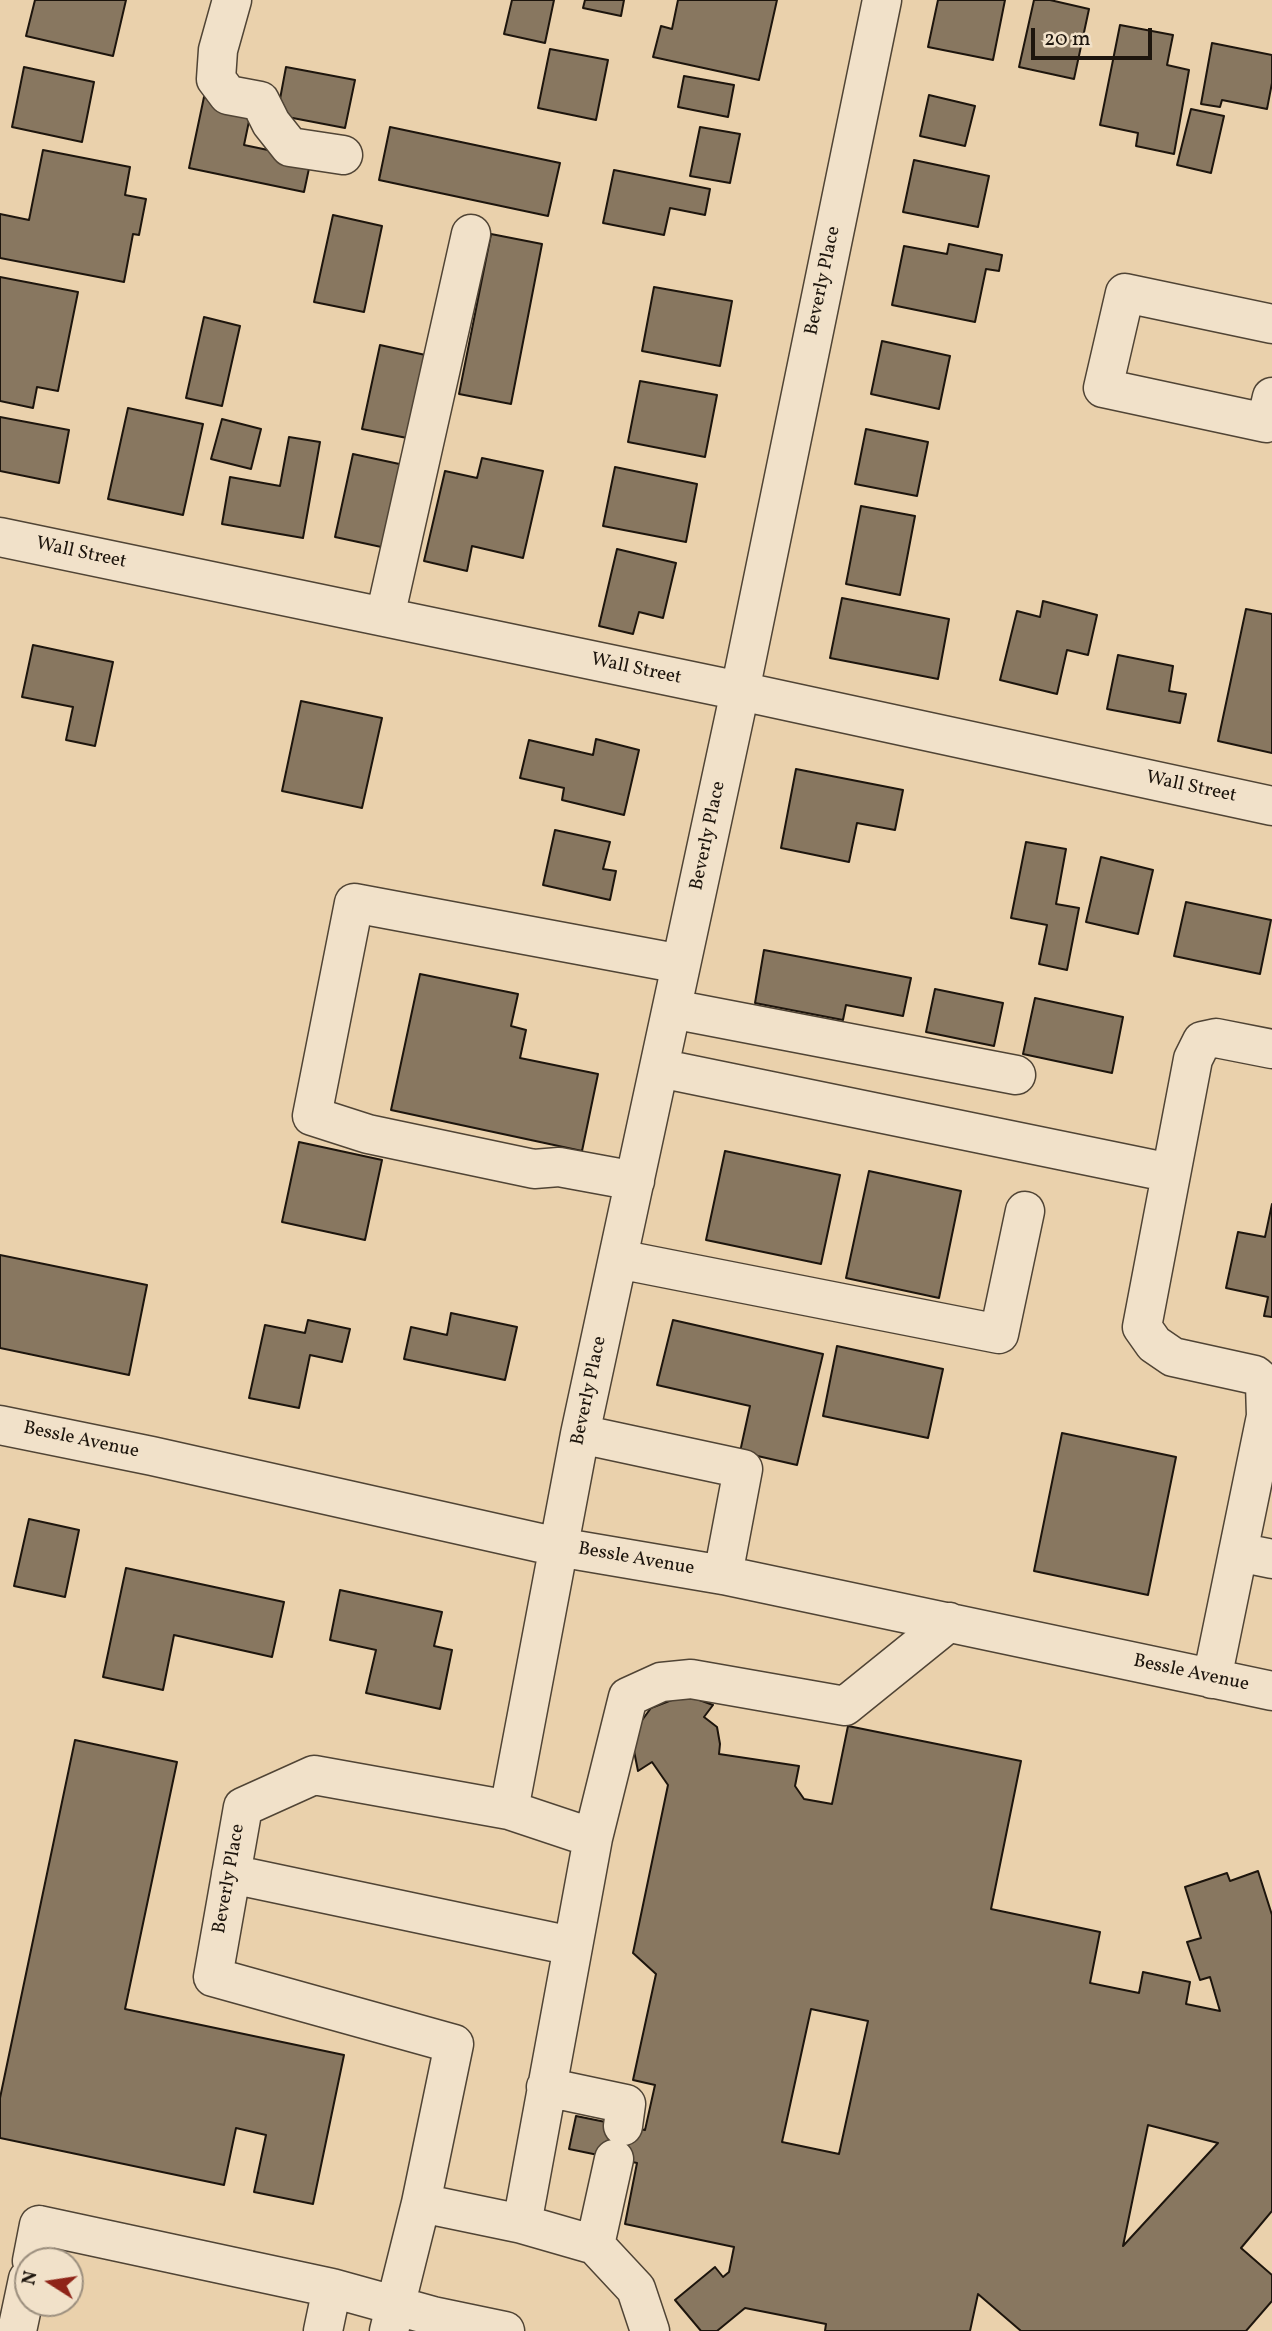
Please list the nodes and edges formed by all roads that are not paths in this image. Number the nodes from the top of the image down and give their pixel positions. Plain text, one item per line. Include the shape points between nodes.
1 (232, 0) edge
2 (882, 0) edge
3 (343, 155) dead end
4 (471, 234) dead end
5 (1272, 324) edge
6 (1272, 397) edge
7 (0, 537) edge
8 (384, 617) junction
9 (740, 691) junction
10 (1272, 806) edge
11 (681, 964) junction
12 (672, 1009) junction
13 (1272, 1049) edge
14 (659, 1068) junction
15 (1016, 1075) dead end
16 (1171, 1173) junction
17 (635, 1181) junction
18 (1025, 1211) dead end
19 (618, 1259) junction
20 (1269, 1417) edge
21 (0, 1425) edge
22 (580, 1434) junction
23 (558, 1547) junction
24 (1255, 1556) edge
25 (723, 1575) junction
26 (949, 1622) junction
27 (1212, 1679) junction
28 (1272, 1691) edge
29 (509, 1810) junction
30 (593, 1838) junction
31 (231, 1874) junction
32 (572, 1946) junction
33 (546, 2087) junction
34 (421, 2203) junction
35 (522, 2224) junction
36 (595, 2245) junction
37 (35, 2247) edge
38 (332, 2288) junction
39 (392, 2318) edge
40 (496, 2330) edge
41 (323, 2331) edge
42 (650, 2331) edge

1 - 3 street via 218,50 216,79 228,94 260,101 290,147
2 - 9 street, Beverly Place
4 - 8 street
5 - 6 street via 1125,293 1103,388 1266,423
7 - 8 street, Wall Street
8 - 9 street, Wall Street
9 - 10 street, Wall Street
9 - 11 street, Beverly Place
11 - 12 street, Beverly Place
11 - 17 street via 354,903 312,1116 368,1134 534,1169 559,1167
12 - 14 street, Beverly Place
12 - 15 street
13 - 16 street via 1216,1038 1202,1041 1193,1059
14 - 16 street
14 - 17 street, Beverly Place
16 - 20 street via 1142,1327 1154,1344 1173,1357 1255,1375 1265,1384
17 - 19 street, Beverly Place
18 - 19 street via 999,1334
19 - 22 street, Beverly Place
20 - 24 street
21 - 23 street, Bessle Avenue
22 - 23 street, Beverly Place
22 - 25 street via 743,1469
23 - 25 street, Bessle Avenue
23 - 29 street, Beverly Place
24 - 27 street
25 - 26 street, Bessle Avenue
26 - 27 street, Bessle Avenue
26 - 30 street via 845,1706 691,1679 662,1682 628,1697
27 - 28 street, Bessle Avenue
29 - 30 street
29 - 31 street, Beverly Place via 314,1775 243,1807
30 - 32 street
31 - 32 street
31 - 34 street, Beverly Place via 213,1977 454,2044
32 - 33 street
33 - 35 street
33 - 36 street via 626,2104
34 - 35 street
34 - 39 street, Beverly Place
35 - 36 street
36 - 42 street via 636,2288
37 - 38 street via 39,2225
38 - 39 street
38 - 41 street
39 - 40 street

